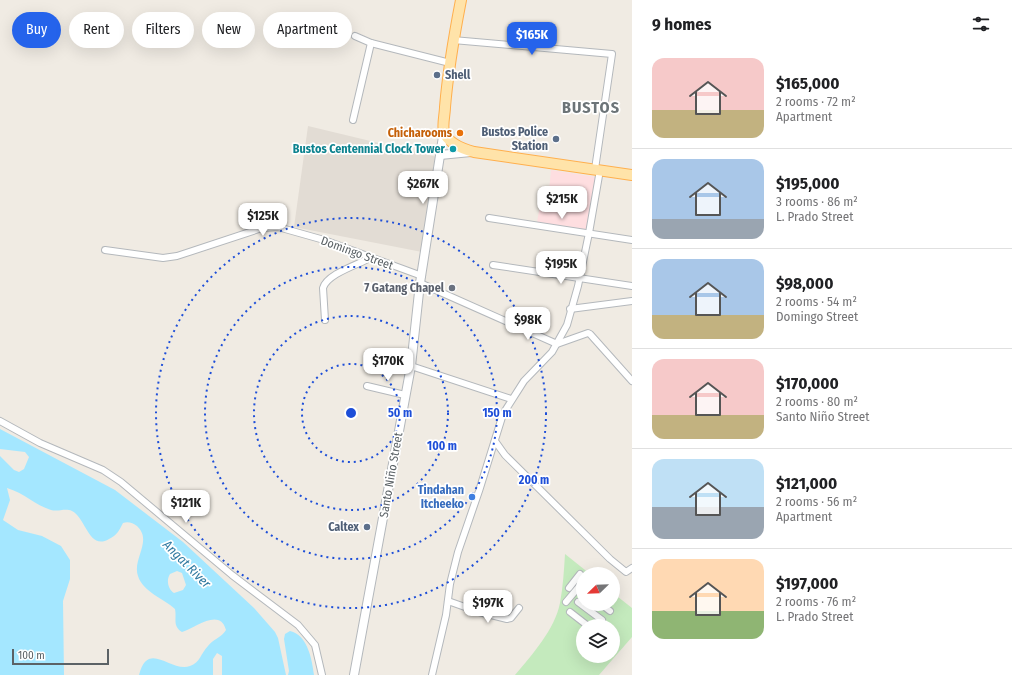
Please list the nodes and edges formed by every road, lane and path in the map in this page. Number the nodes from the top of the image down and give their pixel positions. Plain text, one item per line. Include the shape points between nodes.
1 (461, 0) edge
2 (355, 36) dead end
3 (453, 40) junction
4 (371, 43) junction
5 (450, 63) junction
6 (353, 120) dead end
7 (444, 130) junction
8 (474, 152) junction
9 (440, 155) junction
10 (597, 170) junction
11 (632, 175) edge
12 (489, 218) dead end
13 (589, 233) junction
14 (632, 240) edge
15 (105, 250) dead end
16 (370, 258) junction
17 (493, 265) dead end
18 (580, 279) junction
19 (421, 280) junction
20 (632, 286) edge
21 (632, 301) edge
22 (570, 309) junction
23 (325, 320) dead end
24 (556, 344) junction
25 (410, 366) junction
26 (632, 381) edge
27 (367, 386) dead end
28 (405, 395) junction
29 (511, 399) junction
30 (0, 421) edge
31 (495, 441) junction
32 (632, 568) edge
33 (576, 579) edge
34 (569, 588) dead end
35 (576, 590) edge
36 (448, 601) junction
37 (566, 602) dead end
38 (520, 608) dead end
39 (590, 611) edge
40 (570, 612) dead end
41 (579, 619) edge
42 (601, 619) edge
43 (322, 675) edge
44 (354, 675) edge
45 (432, 675) edge

1 - 3 main road
2 - 4 street
3 - 5 main road
3 - 10 street via 612,54
4 - 5 street
4 - 6 street
5 - 7 main road
7 - 8 main road via 446,136 456,145
7 - 9 street, Santo Niño Street
8 - 9 street
8 - 10 main road
9 - 19 street, Santo Niño Street
10 - 11 main road
10 - 13 street
12 - 13 street
13 - 14 street
13 - 18 street
15 - 16 street, Domingo Street via 163,258 177,256 270,226 295,231
16 - 19 street, Domingo Street
16 - 23 street via 335,275 324,284
17 - 18 street
18 - 20 street
18 - 22 street
19 - 24 street, Domingo Street
19 - 25 street, Santo Niño Street
21 - 22 street
22 - 24 street via 567,325
24 - 26 street via 588,333
24 - 29 street
25 - 28 street, Santo Niño Street
25 - 29 street
27 - 28 street
28 - 44 street, Santo Niño Street
29 - 31 street via 503,414
30 - 43 street via 40,443 103,470 121,482 232,575 298,625 315,645
31 - 32 street via 505,455 610,559 626,572
31 - 36 street via 458,552
33 - 34 street
35 - 37 street
36 - 38 street via 507,619
36 - 45 street
39 - 42 street
40 - 41 street

